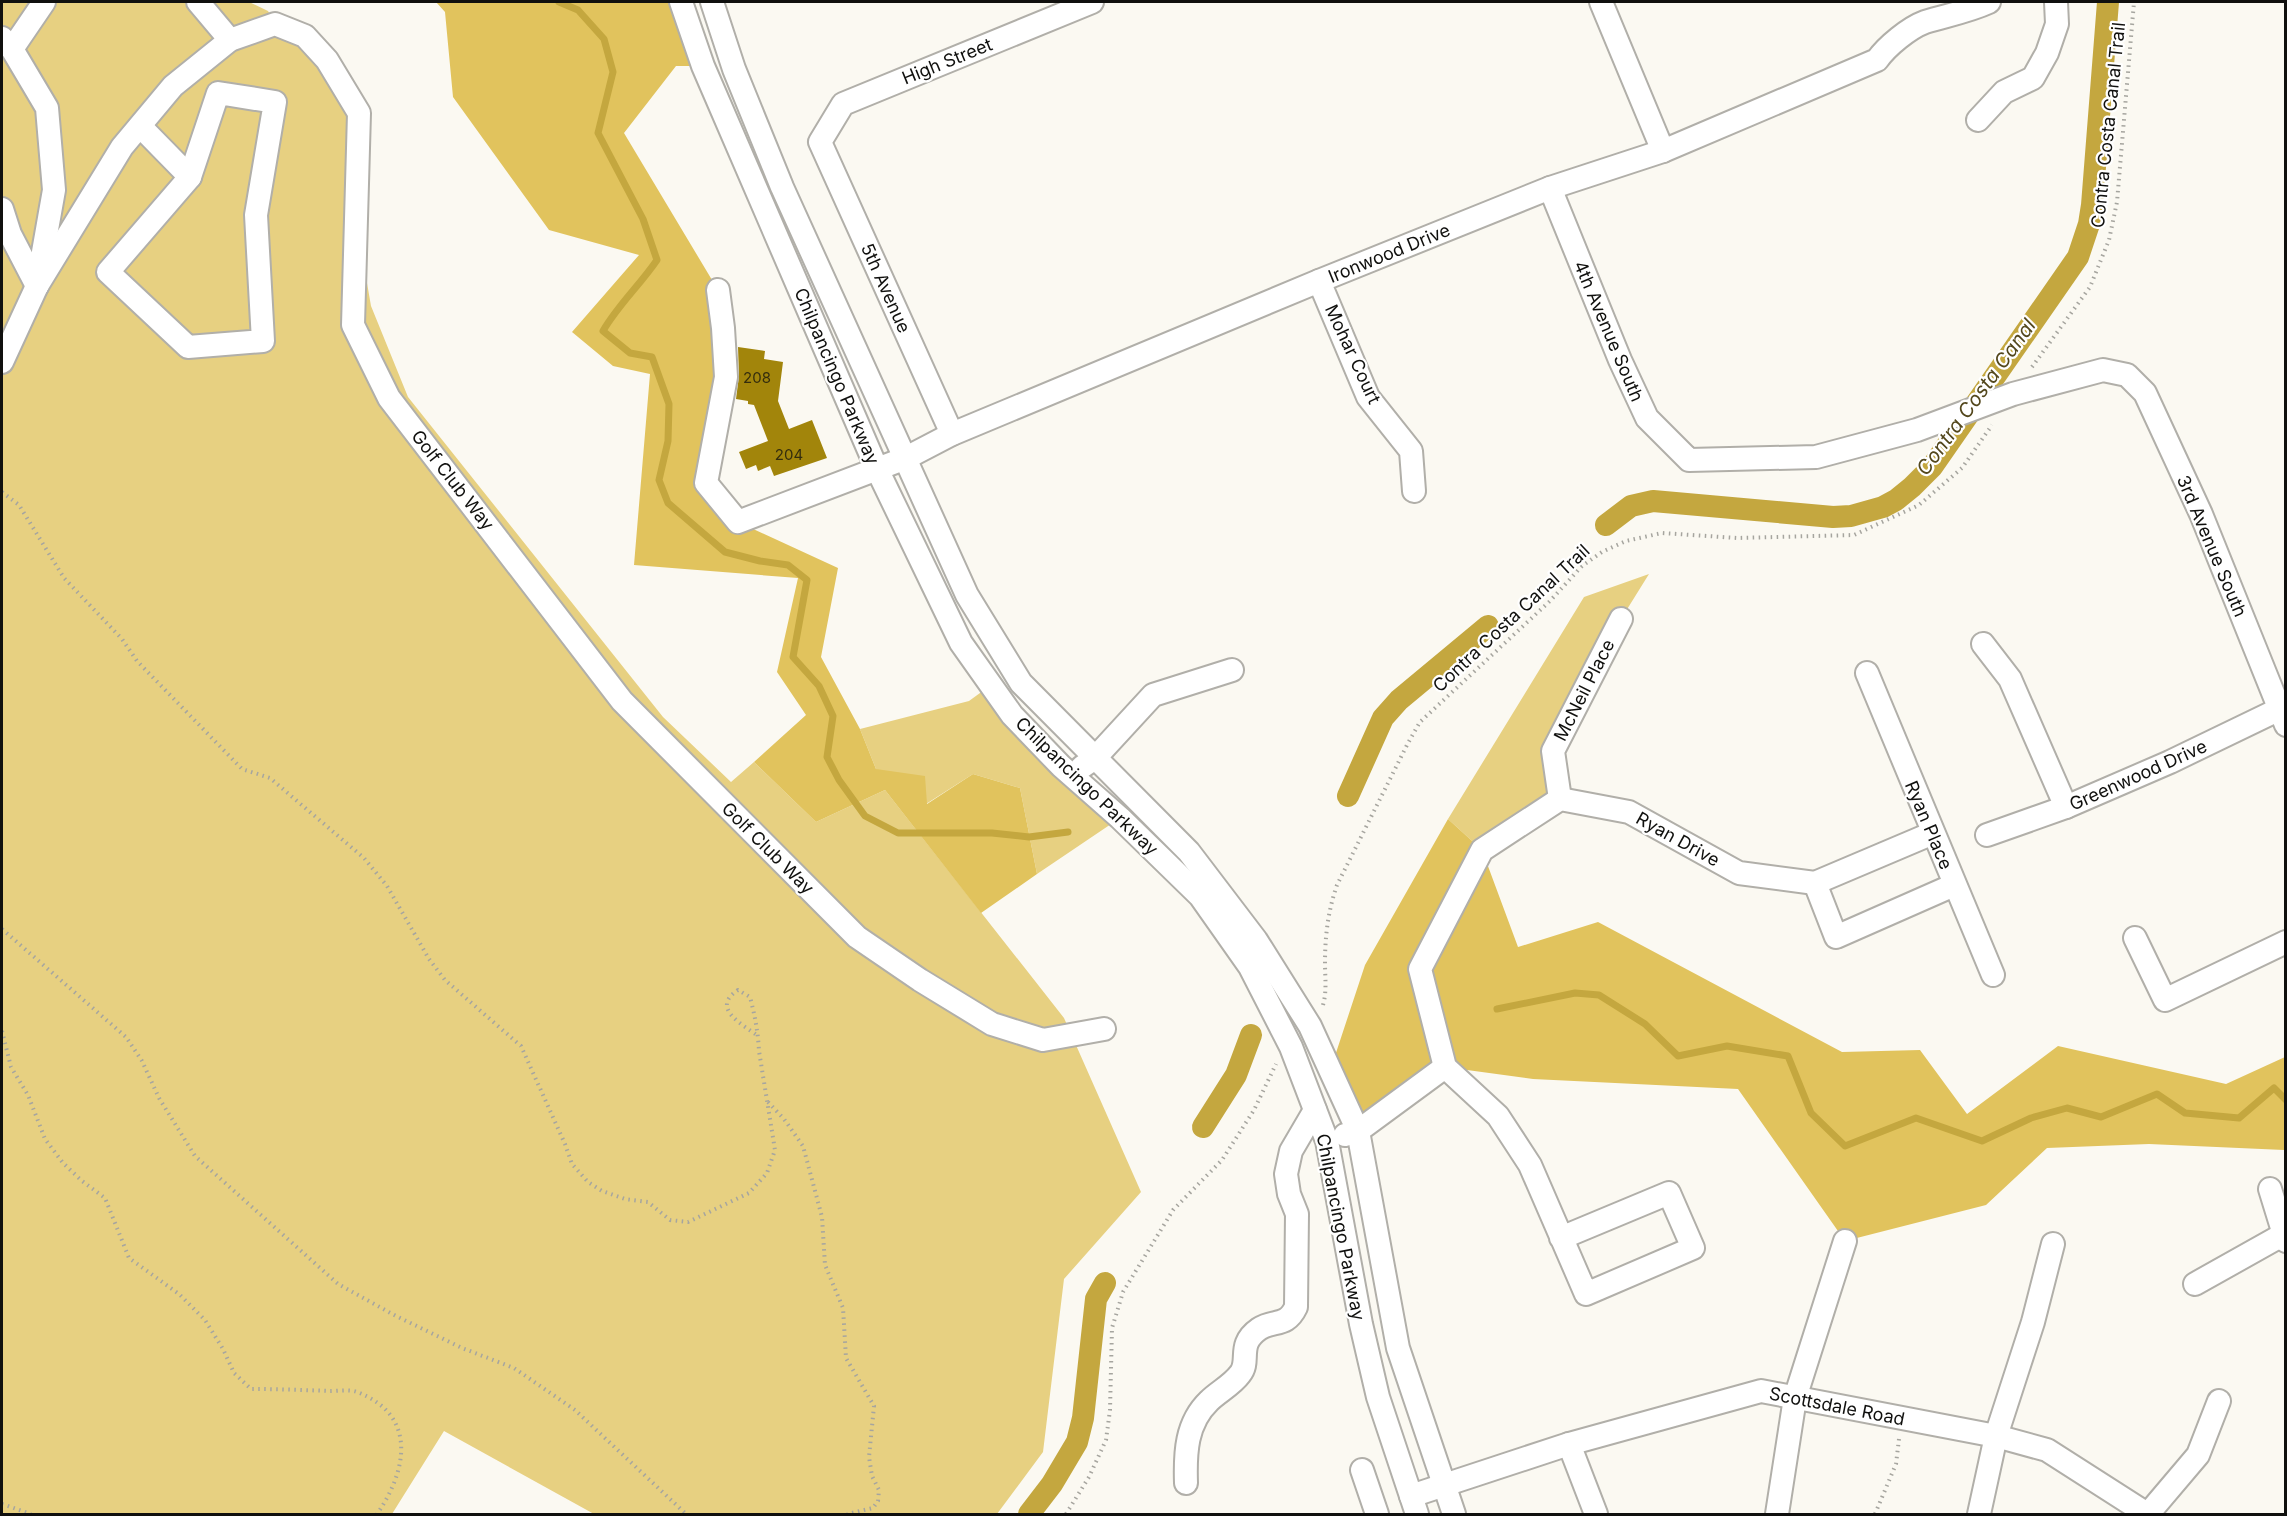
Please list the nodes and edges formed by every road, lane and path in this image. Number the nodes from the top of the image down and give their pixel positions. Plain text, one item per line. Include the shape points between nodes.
1 (44, 2) edge
2 (198, 2) edge
3 (681, 2) edge
4 (712, 2) edge
5 (1092, 2) edge
6 (1601, 2) edge
7 (1989, 2) edge
8 (2056, 2) edge
9 (2134, 2) edge
10 (230, 40) junction
11 (7, 44) edge
12 (198, 67) junction
13 (218, 93) junction
14 (1978, 120) dead end
15 (140, 126) junction
16 (819, 142) joint
17 (1663, 151) junction
18 (190, 177) junction
19 (1550, 188) junction
20 (2, 209) edge
21 (1319, 281) junction
22 (37, 286) junction
23 (718, 290) dead end
24 (2, 362) edge
25 (2013, 394) junction
26 (1992, 412) junction
27 (952, 434) junction
28 (906, 458) junction
29 (877, 469) junction
30 (1414, 491) dead end
31 (2, 492) edge
32 (1621, 619) dead end
33 (1983, 644) dead end
34 (1232, 670) dead end
35 (1867, 673) dead end
36 (2283, 713) edge
37 (1095, 758) junction
38 (1071, 775) junction
39 (1560, 799) junction
40 (2066, 807) junction
41 (1933, 833) junction
42 (1987, 835) dead end
43 (1815, 884) junction
44 (1954, 885) junction
45 (2, 928) edge
46 (2135, 938) dead end
47 (2286, 942) edge
48 (1993, 975) dead end
49 (1310, 1026) junction
50 (1104, 1029) dead end
51 (2, 1031) edge
52 (758, 1036) junction
53 (1291, 1047) junction
54 (1445, 1067) junction
55 (768, 1102) junction
56 (1315, 1110) junction
57 (1358, 1131) junction
58 (1327, 1141) junction
59 (2270, 1188) dead end
60 (1561, 1238) junction
61 (2285, 1238) edge
62 (1845, 1240) dead end
63 (2053, 1244) dead end
64 (2196, 1284) dead end
65 (1795, 1398) junction
66 (2219, 1401) dead end
67 (1901, 1418) junction
68 (1996, 1436) junction
69 (1569, 1444) junction
70 (1362, 1470) dead end
71 (1186, 1483) dead end
72 (1444, 1485) junction
73 (2, 1504) edge
74 (1414, 1505) edge
75 (31, 1515) edge
76 (377, 1515) edge
77 (686, 1515) edge
78 (847, 1515) edge
79 (1066, 1515) edge
80 (1377, 1515) edge
81 (1454, 1515) edge
82 (1596, 1515) edge
83 (1777, 1515) edge
84 (1875, 1515) edge
85 (1979, 1515) edge
86 (2148, 1515) edge

1 - 11 street
2 - 10 street
3 - 29 street, Chilpancingo Parkway via 703,66
4 - 28 street, Chilpancingo Parkway via 734,69 782,187
5 - 16 street, High Street via 843,104
6 - 17 street
7 - 17 street, Ironwood Drive via 1923,23 1887,47 1877,60
8 - 14 street via 2057,24 2033,78 2004,92
9 - 25 path, Contra Costa Canal Trail via 2117,202 2109,240 2090,287
10 - 12 street, Golf Club Way
10 - 50 street, Golf Club Way via 275,24 305,36 327,60 359,114 353,325 389,398 622,701 857,937 920,980 992,1024 1043,1040
11 - 22 street via 47,108 54,190
12 - 13 street
12 - 15 street, Golf Club Way via 173,86
13 - 18 street
13 - 18 street via 275,102 256,215 263,341 188,346 108,272
15 - 18 street
15 - 22 street, Golf Club Way via 122,147
16 - 27 street, 5th Avenue
17 - 19 street, Ironwood Drive
19 - 21 street, Ironwood Drive
19 - 26 street, 4th Avenue South via 1647,418 1689,460 1816,457
20 - 22 street via 10,234
21 - 27 street, Ironwood Drive
21 - 30 street, Mohar Court via 1368,397 1410,451
22 - 24 street
23 - 29 street, Ironwood Drive via 726,377 706,483 738,522
25 - 26 street
25 - 36 street, 3rd Avenue South via 2103,370 2127,375 2145,393 2201,514
26 - 49 path, Contra Costa Canal Trail via 1962,468 1919,505 1854,536 1737,538 1662,533 1626,541 1582,566 1550,601 1420,722 1330,904 1326,994 1322,1009
27 - 28 street, Ironwood Drive
28 - 29 street, Ironwood Drive
28 - 37 street, Chilpancingo Parkway via 967,595 1021,683
29 - 38 street, Chilpancingo Parkway via 961,644 1012,716
31 - 55 path via 19,506 64,578 122,639 137,661 242,769 270,778 364,858 387,886 424,952 446,980 521,1046 572,1164 588,1182 625,1199 648,1202 670,1220 688,1222 749,1193 767,1173 775,1150
32 - 39 street, McNeil Place via 1553,751
33 - 40 street via 2010,679
34 - 37 street via 1153,695
35 - 41 street, Ryan Place
36 - 40 street, Greenwood Drive
37 - 38 street
37 - 49 street, Chilpancingo Parkway via 1189,852 1256,940
38 - 53 street, Chilpancingo Parkway via 1200,896 1250,967
39 - 43 street, Ryan Drive via 1629,812 1739,873
39 - 54 street via 1482,850 1420,969
40 - 42 street, Greenwood Drive
41 - 43 street
41 - 44 street, Ryan Place
43 - 44 street via 1836,937
44 - 48 street, Ryan Place
45 - 77 path via 126,1037 195,1156 338,1284 462,1348 514,1368 575,1410
46 - 47 street via 2165,1000
49 - 57 street, Chilpancingo Parkway
51 - 76 path via 11,1067 28,1095 45,1139 63,1163 105,1198 129,1258 179,1294 205,1320 234,1373 251,1389 356,1391 394,1419 403,1443 398,1474
52 - 52 path via 750,997 738,990 728,996 730,1015
52 - 55 path
53 - 56 street, Chilpancingo Parkway
53 - 79 path via 1279,1057 1254,1110 1222,1160 1173,1210 1123,1292 1112,1328 1106,1440
54 - 57 street
54 - 60 street via 1498,1116 1530,1166
55 - 78 path via 803,1146 822,1217 825,1264 843,1308 846,1358 874,1406 869,1457 879,1490 878,1501 873,1508
56 - 58 street, Chilpancingo Parkway
56 - 71 street via 1291,1150 1286,1174 1297,1214 1296,1308 1292,1317 1259,1329 1248,1339 1240,1374 1207,1403 1190,1429 1185,1454
57 - 58 street
57 - 72 street, Chilpancingo Parkway via 1398,1348
58 - 74 street, Chilpancingo Parkway via 1377,1397
59 - 61 street
60 - 60 street via 1586,1293 1693,1248 1669,1193
61 - 64 street
62 - 65 street
63 - 68 street via 2033,1322
65 - 67 street, Scottsdale Road
65 - 69 street, Scottsdale Road via 1761,1391
65 - 83 street
66 - 86 street via 2198,1455
67 - 68 street, Scottsdale Road
67 - 84 path via 1896,1464
68 - 85 street
68 - 86 street, Scottsdale Road via 2047,1449
69 - 72 street, Scottsdale Road
69 - 82 street
70 - 80 street
72 - 74 street, Scottsdale Road
72 - 81 street, Chilpancingo Parkway
73 - 75 path

